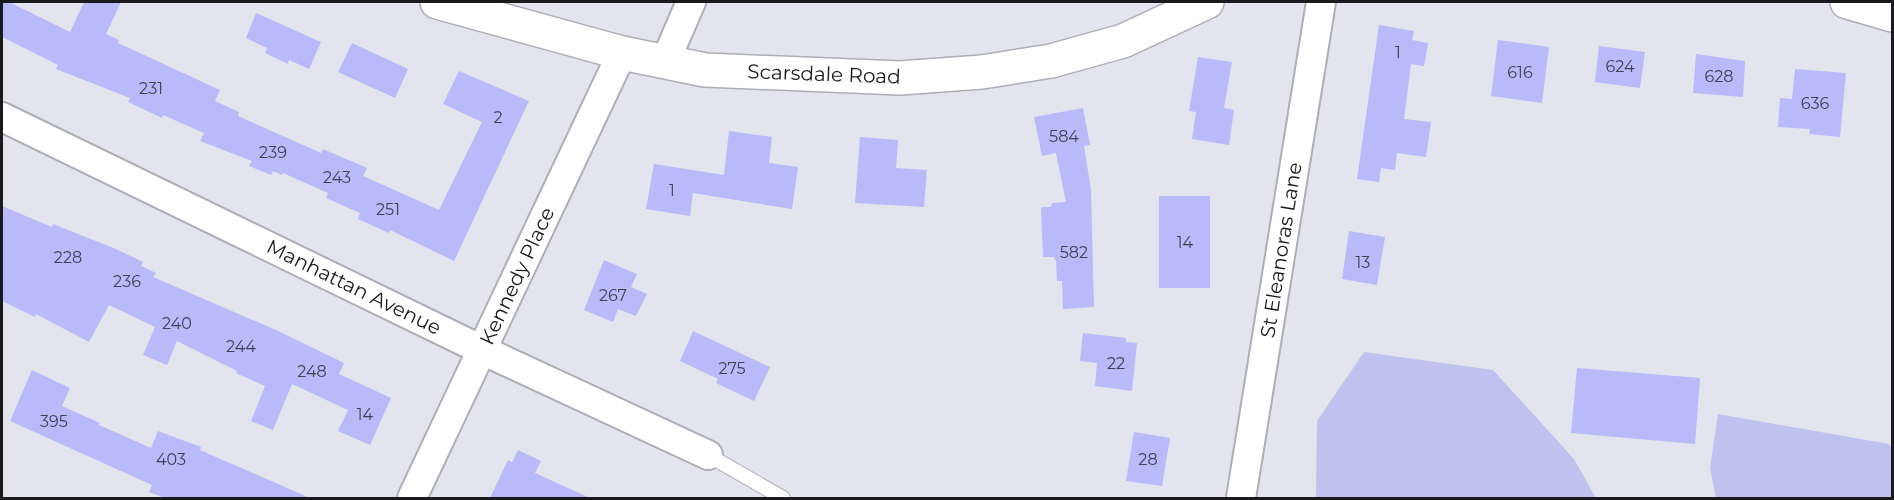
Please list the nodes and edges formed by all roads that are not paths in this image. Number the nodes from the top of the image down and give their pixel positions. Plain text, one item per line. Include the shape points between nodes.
1 (437, 2) edge
2 (692, 2) edge
3 (1207, 2) edge
4 (1321, 2) edge
5 (1847, 2) edge
6 (1893, 15) edge
7 (622, 53) junction
8 (665, 62) junction
9 (2, 117) edge
10 (482, 350) junction
11 (708, 455) joint
12 (412, 498) edge
13 (783, 498) edge
14 (1241, 498) edge

1 - 7 street, Scarsdale Road
2 - 8 street
3 - 8 street, Scarsdale Road via 1123,41 1050,61 982,72 888,78 705,70
4 - 14 street, St Eleanoras Lane
5 - 6 street
7 - 8 street, Scarsdale Road
7 - 10 street, Kennedy Place
9 - 10 street, Manhattan Avenue
10 - 11 street, Manhattan Avenue
10 - 12 street, Kennedy Place
11 - 13 lane

